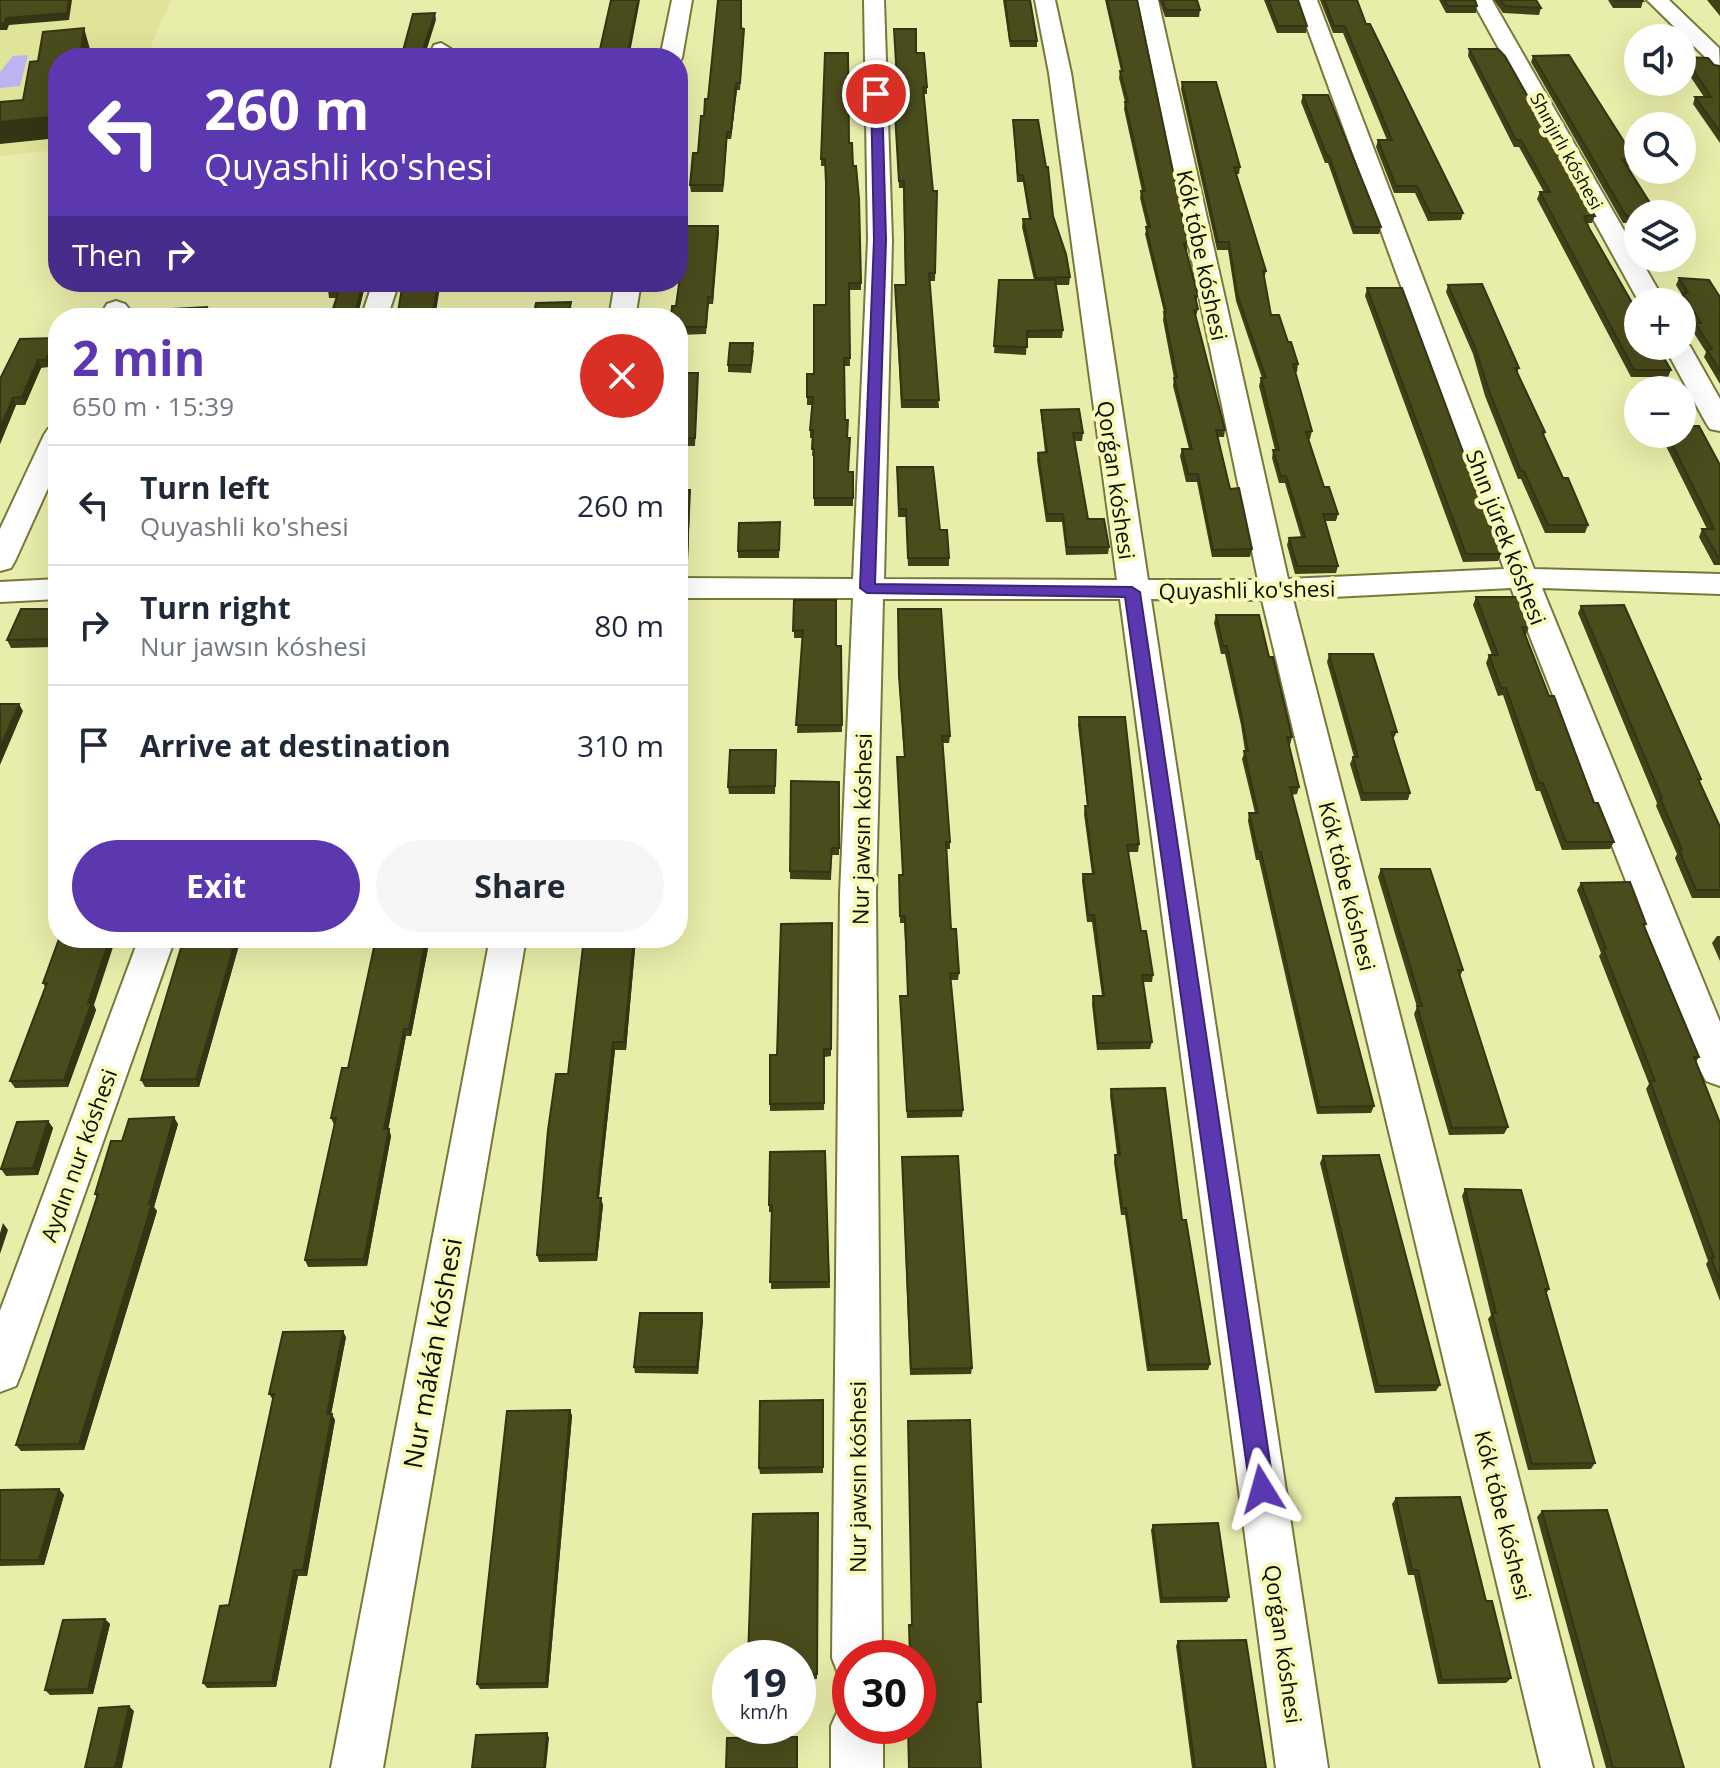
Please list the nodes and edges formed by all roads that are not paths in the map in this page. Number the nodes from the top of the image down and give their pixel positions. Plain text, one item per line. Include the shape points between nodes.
1 (682, 0) edge
2 (874, 0) edge
3 (1045, 0) edge
4 (1148, 0) edge
5 (1307, 0) edge
6 (1482, 0) edge
7 (1657, 0) edge
8 (673, 48) edge
9 (1720, 64) edge
10 (1644, 288) edge
11 (1685, 360) edge
12 (1720, 423) edge
13 (48, 457) edge
14 (0, 561) edge
15 (1522, 578) junction
16 (1720, 584) edge
17 (688, 588) edge
18 (867, 588) junction
19 (48, 590) edge
20 (1275, 590) junction
21 (0, 592) edge
22 (1132, 592) junction
23 (153, 948) edge
24 (506, 948) edge
25 (1720, 1070) edge
26 (0, 1371) edge
27 (857, 1640) edge
28 (857, 1744) edge
29 (357, 1768) edge
30 (857, 1768) edge
31 (1302, 1768) edge
32 (1567, 1768) edge

1 - 8 street
2 - 18 street, Nur jawsın kóshesi via 880,240
3 - 22 street, Qorǵan kóshesi via 1060,73
4 - 20 street, Kók tóbe kóshesi
5 - 15 street, Shın júrek kóshesi
6 - 10 street, Shınjırlı kóshesi
7 - 9 street
11 - 12 street
13 - 14 street
15 - 16 street, Quyashli ko'shesi
15 - 20 street, Quyashli ko'shesi
15 - 25 street, Shın júrek kóshesi
17 - 18 street, Quyashli ko'shesi
18 - 22 street, Quyashli ko'shesi
18 - 27 street, Nur jawsın kóshesi via 858,894
19 - 21 street
20 - 22 street, Quyashli ko'shesi
20 - 32 street, Kók tóbe kóshesi
22 - 31 street, Qorǵan kóshesi
23 - 26 street, Aydın nur kóshesi
24 - 29 street, Nur mákán kóshesi
28 - 30 street

